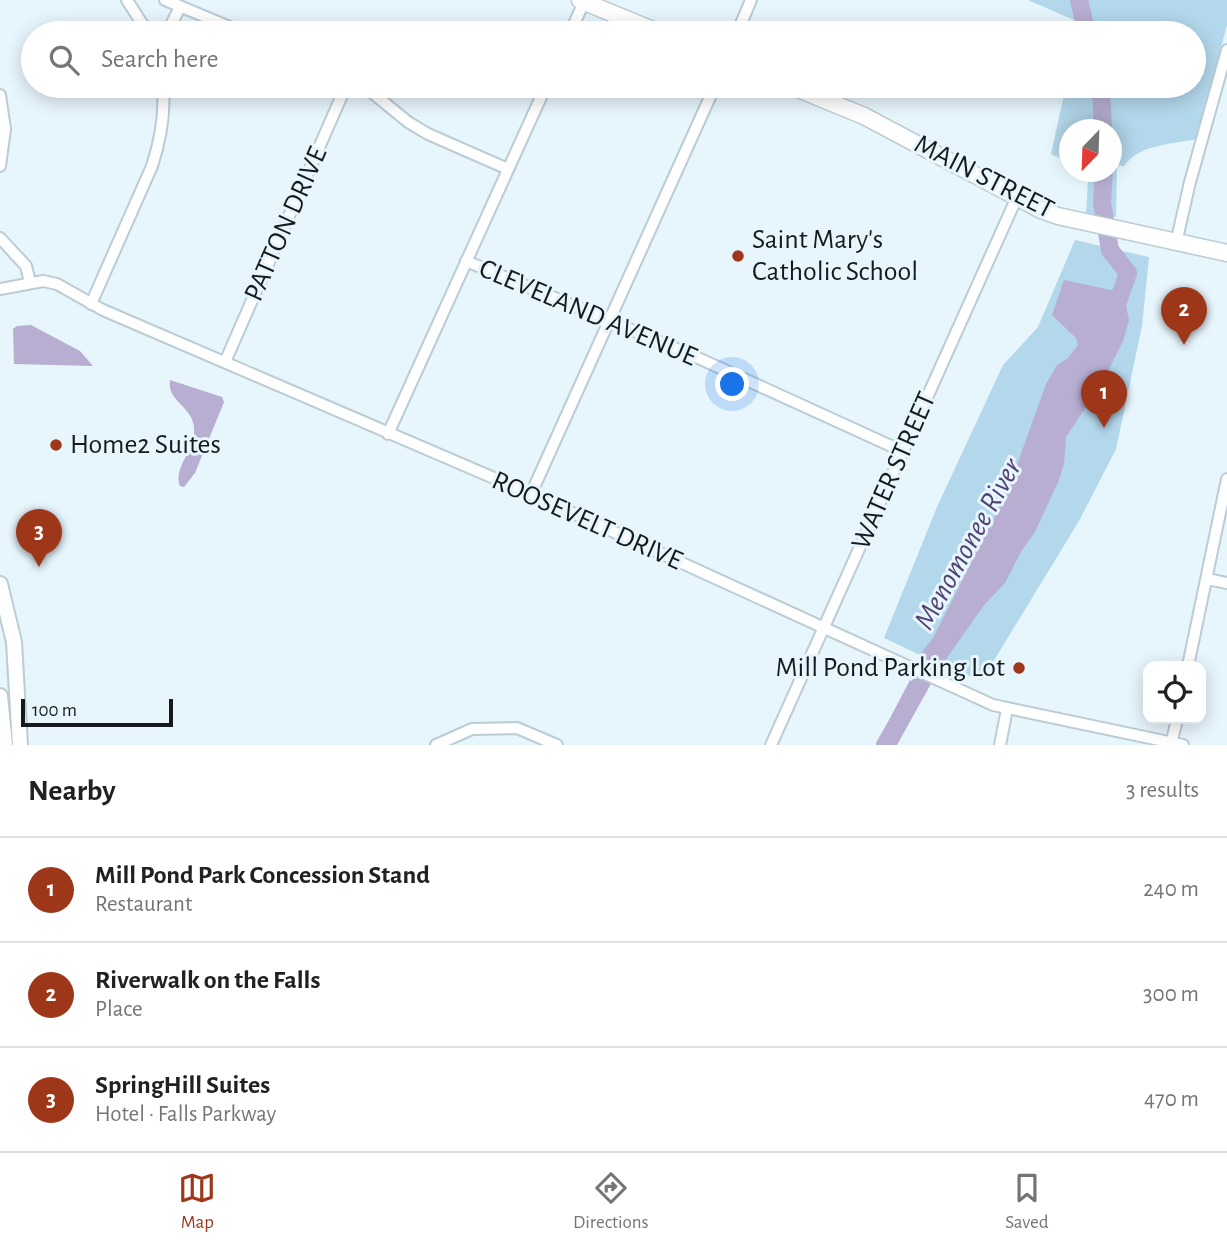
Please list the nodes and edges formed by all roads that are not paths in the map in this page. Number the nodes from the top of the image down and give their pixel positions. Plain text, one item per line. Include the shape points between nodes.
1 (127, 0) edge
2 (165, 0) edge
3 (751, 0) edge
4 (582, 1) edge
5 (180, 7) junction
6 (140, 21) edge
7 (173, 21) edge
8 (214, 21) edge
9 (574, 21) edge
10 (631, 21) edge
11 (742, 21) edge
12 (1227, 50) edge
13 (0, 95) edge
14 (163, 98) edge
15 (341, 98) edge
16 (379, 98) edge
17 (541, 98) edge
18 (710, 98) edge
19 (820, 98) edge
20 (0, 166) edge
21 (508, 169) junction
22 (1017, 197) junction
23 (0, 239) edge
24 (1176, 243) junction
25 (1227, 253) edge
26 (466, 261) junction
27 (30, 282) junction
28 (0, 289) edge
29 (91, 304) junction
30 (609, 321) junction
31 (225, 362) junction
32 (388, 434) junction
33 (902, 451) junction
34 (1227, 479) edge
35 (531, 494) junction
36 (1207, 579) junction
37 (1227, 583) edge
38 (0, 584) edge
39 (823, 627) junction
40 (1189, 661) edge
41 (0, 696) edge
42 (1007, 709) junction
43 (1177, 724) edge
44 (1175, 744) edge
45 (5, 745) edge
46 (20, 745) edge
47 (436, 745) edge
48 (557, 745) edge
49 (771, 745) edge
50 (1000, 745) edge

1 - 6 street
2 - 5 street
3 - 11 street
4 - 9 street
4 - 10 main road
5 - 7 street
5 - 8 street
12 - 24 street
13 - 20 street via 5,129
14 - 29 street via 152,166
15 - 31 street, PATTON DRIVE
16 - 21 street via 428,134
17 - 21 street
18 - 30 street
19 - 22 main road, MAIN STREET via 864,116
21 - 26 street
22 - 24 main road, MAIN STREET via 1087,224
22 - 33 street, WATER STREET
23 - 27 street via 26,266
24 - 25 main road, MAIN STREET
26 - 30 street, CLEVELAND AVENUE
26 - 32 street
27 - 28 street, ROOSEVELT DRIVE
27 - 29 street, ROOSEVELT DRIVE via 57,284
29 - 31 street, ROOSEVELT DRIVE
30 - 33 street, CLEVELAND AVENUE
30 - 35 street
31 - 32 street, ROOSEVELT DRIVE
32 - 35 street, ROOSEVELT DRIVE
33 - 39 street, WATER STREET
34 - 36 street
35 - 39 street, ROOSEVELT DRIVE
36 - 37 street
36 - 40 street
38 - 46 street via 14,642
39 - 42 street, ROOSEVELT DRIVE
39 - 49 street, WATER STREET
41 - 45 street
42 - 44 street, ROOSEVELT DRIVE
42 - 50 street
43 - 44 street
47 - 48 street via 472,729 517,727

